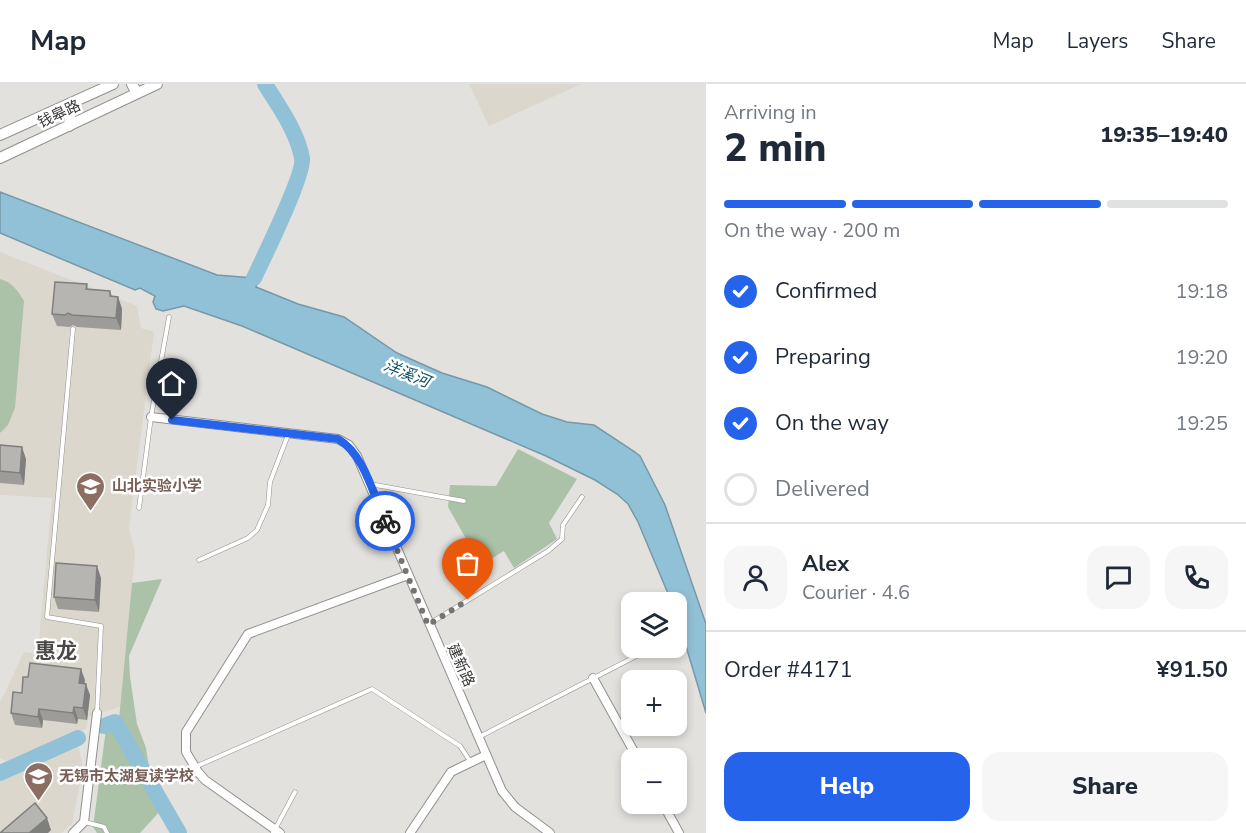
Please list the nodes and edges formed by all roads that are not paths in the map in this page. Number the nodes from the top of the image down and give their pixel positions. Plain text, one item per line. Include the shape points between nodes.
1 (113, 84) edge
2 (157, 84) edge
3 (135, 89) edge
4 (59, 109) junction
5 (69, 126) junction
6 (0, 135) edge
7 (3, 157) edge
8 (169, 317) dead end
9 (73, 329) dead end
10 (151, 417) junction
11 (288, 434) junction
12 (369, 484) junction
13 (582, 497) dead end
14 (464, 501) dead end
15 (139, 508) dead end
16 (199, 560) dead end
17 (408, 574) junction
18 (428, 625) junction
19 (632, 658) edge
20 (593, 678) junction
21 (97, 713) joint
22 (478, 737) junction
23 (632, 748) edge
24 (486, 755) junction
25 (471, 763) junction
26 (195, 767) junction
27 (295, 792) dead end
28 (669, 814) edge
29 (84, 822) junction
30 (276, 832) edge
31 (73, 833) edge
32 (107, 833) edge
33 (410, 833) edge
34 (550, 833) edge
35 (679, 833) edge

1 - 4 main road, 钱皋路
2 - 3 main road, 钱皋路
3 - 5 main road, 钱皋路
4 - 5 main road via 70,116
4 - 6 main road, 钱皋路
5 - 7 main road, 钱皋路
8 - 10 lane
9 - 21 lane via 47,617 101,626
10 - 11 street, 建新路
10 - 15 lane
11 - 12 street, 建新路 via 338,439 349,445
11 - 16 lane via 257,530
12 - 14 lane
12 - 17 street, 建新路
13 - 18 lane via 563,525 562,539 548,551
17 - 18 street, 建新路
17 - 26 street via 248,634 186,732 186,752
18 - 22 street, 建新路
19 - 20 lane
20 - 22 lane
20 - 23 street
21 - 29 street
22 - 24 street, 建新路
24 - 25 street
24 - 34 street, 建新路 via 501,791 515,807
25 - 26 lane via 460,746 372,689
25 - 33 street via 451,772
26 - 30 street via 205,780
27 - 30 lane
28 - 35 street
29 - 31 street
29 - 32 lane via 104,827

